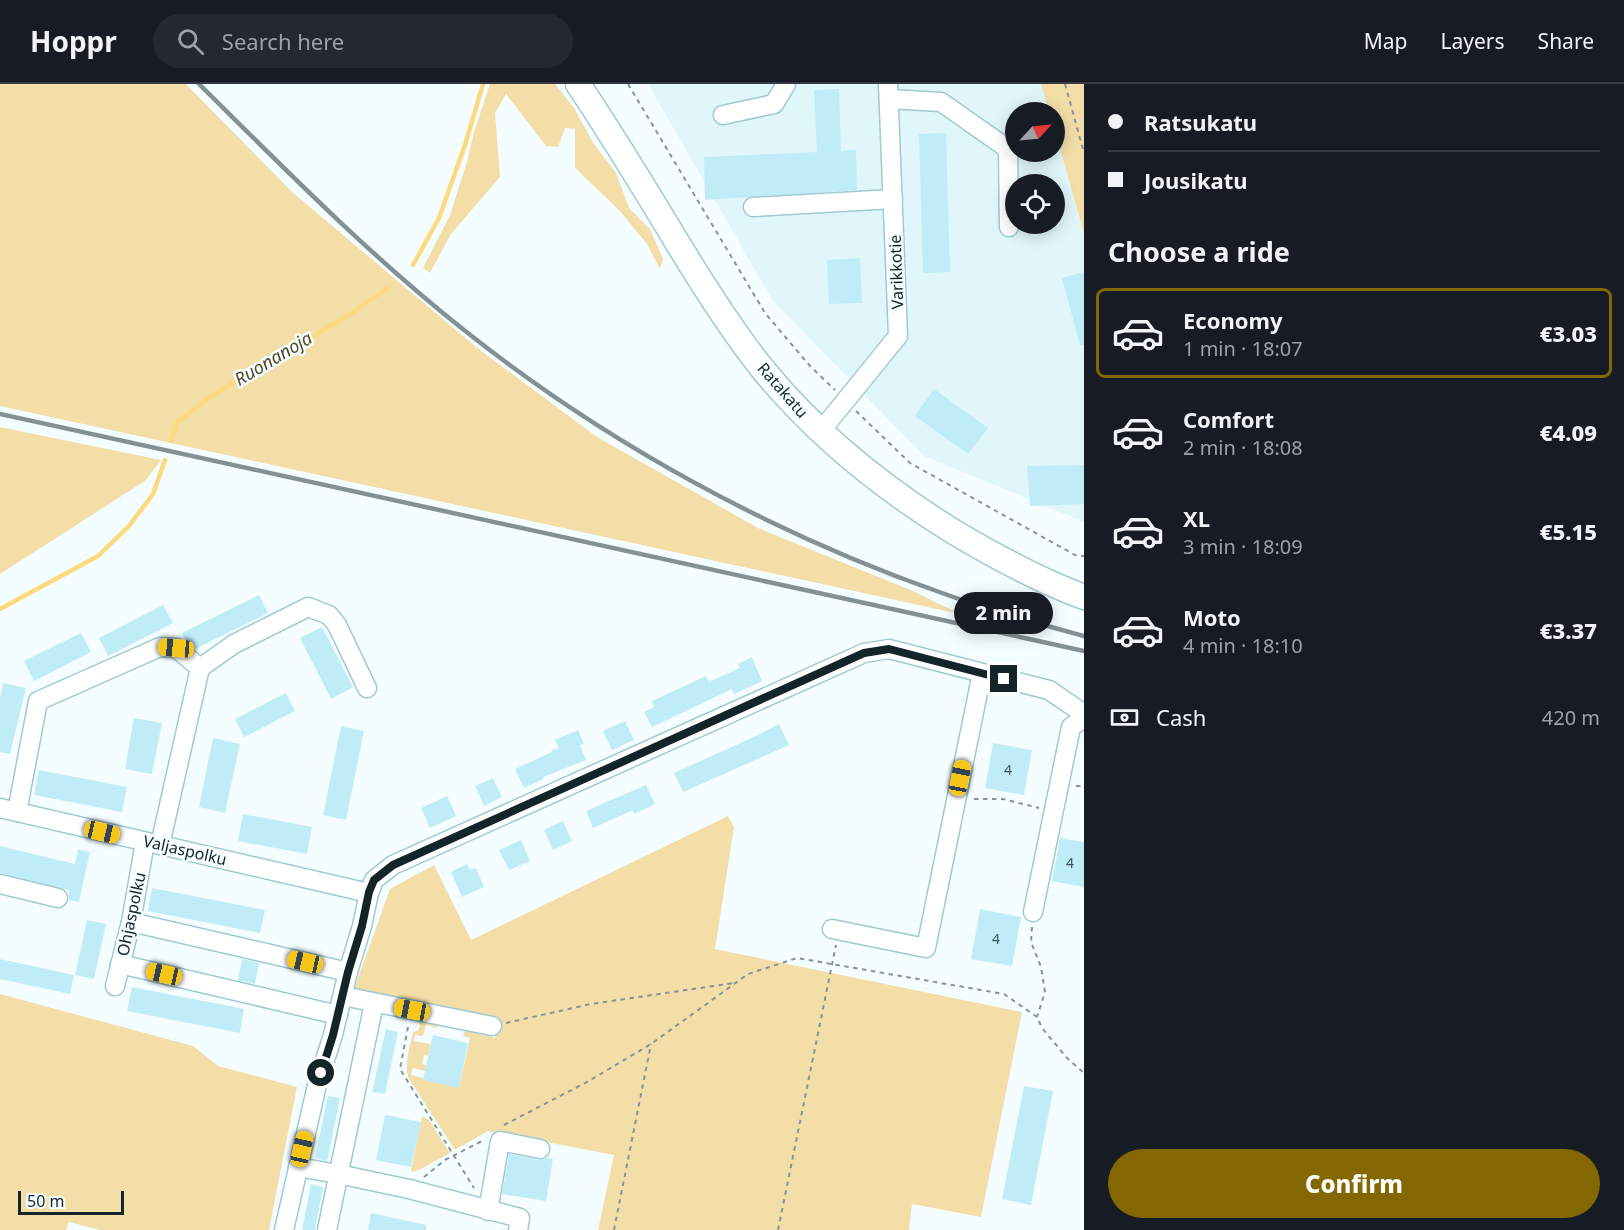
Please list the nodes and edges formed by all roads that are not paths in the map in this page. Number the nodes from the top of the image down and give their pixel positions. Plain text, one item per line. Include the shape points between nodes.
1 (578, 84) edge
2 (786, 84) edge
3 (888, 92) edge
4 (723, 115) dead end
5 (1008, 174) edge
6 (893, 199) junction
7 (753, 207) dead end
8 (820, 432) junction
9 (1084, 597) edge
10 (200, 668) junction
11 (982, 673) junction
12 (368, 688) dead end
13 (1084, 716) edge
14 (8, 810) edge
15 (153, 843) junction
16 (0, 884) edge
17 (369, 892) junction
18 (58, 898) dead end
19 (1033, 912) road end
20 (131, 922) junction
21 (835, 930) road end
22 (120, 964) junction
23 (348, 972) junction
24 (115, 986) dead end
25 (343, 996) junction
26 (374, 1003) junction
27 (338, 1015) junction
28 (492, 1026) road end
29 (540, 1149) dead end
30 (298, 1167) junction
31 (338, 1174) junction
32 (488, 1211) junction
33 (284, 1230) edge
34 (327, 1230) edge
35 (518, 1230) edge

1 - 8 main road, Ratakatu via 733,329 767,374
2 - 4 street via 774,104
3 - 5 street via 941,102 1008,149
3 - 6 street, Varikkotie
6 - 7 street
6 - 8 street, Varikkotie via 898,336
8 - 9 main road, Ratakatu via 927,515 1024,571
10 - 12 street via 234,644 308,607 329,615 337,625
10 - 14 street via 176,648 160,647 38,701
10 - 15 street, Ohjaspolku
11 - 13 street via 1049,690
11 - 17 street via 889,649 864,653 393,865 374,880
11 - 21 street via 926,948
13 - 19 street via 1071,727
14 - 15 street, Valjaspolku
15 - 17 street, Valjaspolku
15 - 20 street, Ohjaspolku
16 - 18 street
17 - 23 street
20 - 22 street, Ohjaspolku
20 - 23 street
22 - 24 street, Ohjaspolku
22 - 27 street
23 - 25 street
25 - 26 street
25 - 27 street
26 - 28 street
26 - 31 street
27 - 30 street
29 - 32 street via 500,1141
30 - 31 street
30 - 33 street
31 - 32 street
31 - 34 street
32 - 35 street via 520,1218

